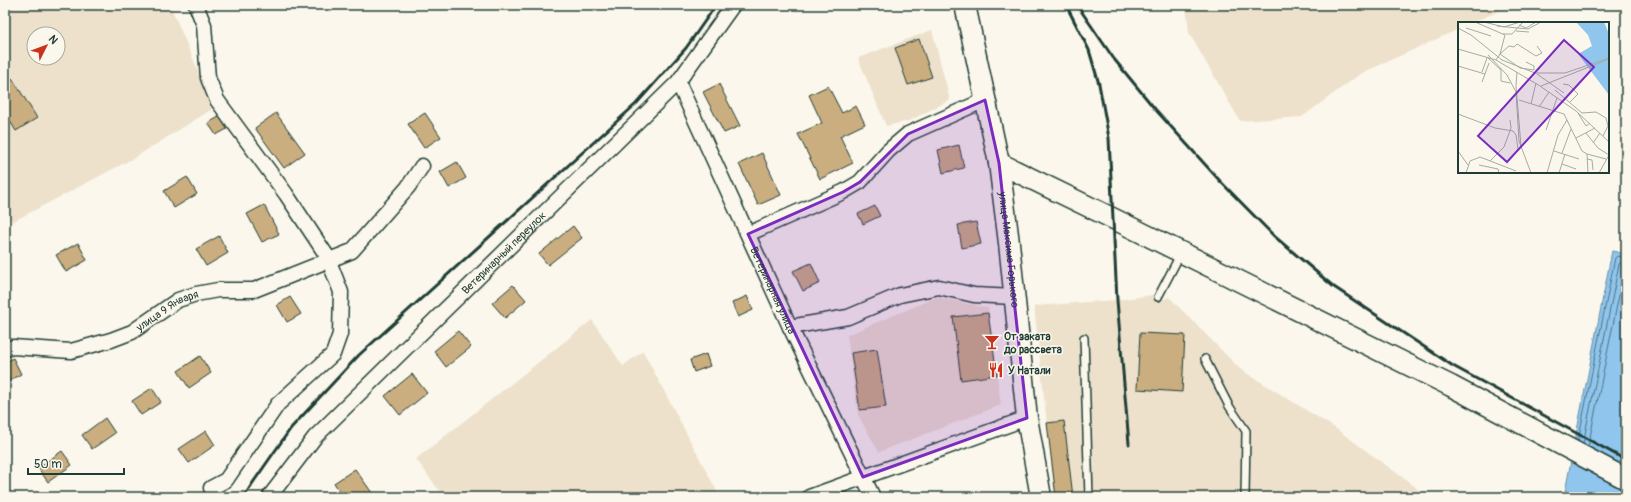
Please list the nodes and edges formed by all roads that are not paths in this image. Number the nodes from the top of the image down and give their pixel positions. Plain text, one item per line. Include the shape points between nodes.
1 (196, 5) edge
2 (733, 5) edge
3 (966, 5) edge
4 (678, 82) junction
5 (985, 100) junction
6 (999, 163) junction
7 (422, 166) dead end
8 (748, 234) junction
9 (1181, 253) junction
10 (329, 261) junction
11 (1014, 297) junction
12 (1158, 297) dead end
13 (790, 327) junction
14 (1084, 338) dead end
15 (5, 349) edge
16 (1205, 359) dead end
17 (1027, 418) junction
18 (863, 477) junction
19 (1626, 479) edge
20 (211, 488) dead end
21 (270, 496) dead end
22 (809, 497) edge
23 (873, 497) edge
24 (1041, 497) edge
25 (1089, 497) edge
26 (1245, 497) edge

1 - 10 street via 204,25 208,78 216,100 286,194
2 - 4 street, Ветеринарный переулок
3 - 5 street, улица Максима Горького
4 - 8 street, Ветеринарная улица
4 - 21 street, Ветеринарный переулок via 315,437
5 - 6 street, улица Максима Горького
5 - 8 street via 908,134 888,151 860,182 843,192
6 - 9 street
6 - 11 street, улица Максима Горького
7 - 10 street, улица 9 Января via 408,187 352,251
8 - 13 street, Ветеринарная улица
9 - 12 lane
9 - 19 street via 1451,386
10 - 15 street, улица 9 Января via 254,290 218,290 178,300 132,332 71,351 13,347
10 - 20 street via 341,292 340,334 333,354 278,404 226,480
11 - 13 street via 974,295 939,287 900,294 848,318
11 - 17 street, улица Максима Горького
13 - 18 street, Ветеринарная улица
14 - 25 lane
16 - 26 lane via 1229,406 1246,431
17 - 18 street
17 - 24 street, улица Максима Горького
18 - 22 street
18 - 23 street, Ветеринарная улица

